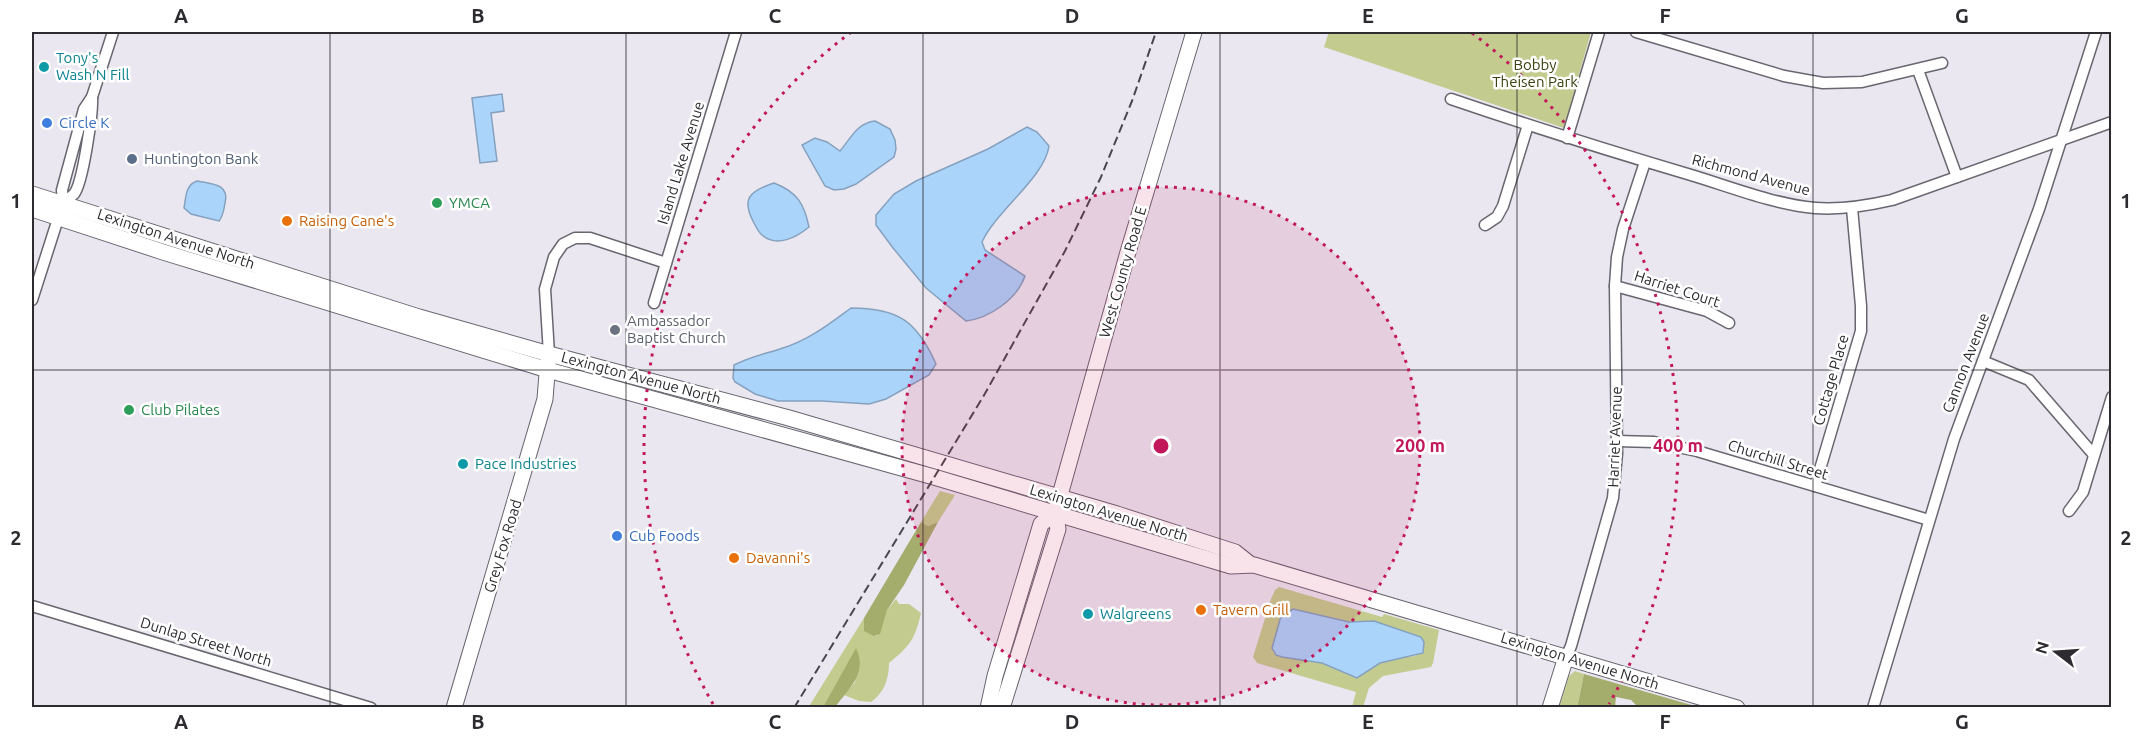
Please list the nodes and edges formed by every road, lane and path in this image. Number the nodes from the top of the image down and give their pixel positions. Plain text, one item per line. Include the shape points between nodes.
1 (113, 32) edge
2 (736, 32) edge
3 (1194, 32) edge
4 (1599, 32) edge
5 (1636, 32) edge
6 (2096, 32) edge
7 (1942, 63) dead end
8 (1918, 70) junction
9 (1451, 99) dead end
10 (2112, 122) edge
11 (1528, 126) junction
12 (1567, 138) junction
13 (2062, 139) junction
14 (1645, 162) junction
15 (1957, 177) junction
16 (32, 194) edge
17 (1852, 208) junction
18 (32, 209) edge
19 (60, 210) junction
20 (1485, 225) dead end
21 (666, 263) junction
22 (1615, 285) junction
23 (32, 300) edge
24 (654, 303) dead end
25 (1729, 324) dead end
26 (549, 354) junction
27 (1983, 361) junction
28 (548, 370) junction
29 (2112, 397) edge
30 (1617, 441) junction
31 (2094, 455) junction
32 (1815, 486) junction
33 (1060, 497) junction
34 (2069, 511) dead end
35 (1055, 513) junction
36 (1929, 520) junction
37 (1250, 564) junction
38 (32, 606) edge
39 (1566, 657) junction
40 (371, 708) edge
41 (454, 708) edge
42 (988, 708) edge
43 (1002, 708) edge
44 (1550, 708) edge
45 (1737, 708) edge
46 (1873, 708) edge

1 - 19 street via 92,97 84,109
2 - 21 street, Island Lake Avenue
3 - 33 main road, West County Road E
4 - 12 street
5 - 8 street via 1813,82 1863,82
6 - 13 street, Cannon Avenue
7 - 8 street
8 - 15 street
9 - 11 street, Richmond Avenue
10 - 13 street, Richmond Avenue
11 - 12 street, Richmond Avenue
11 - 20 street via 1503,206 1497,217
12 - 14 street, Richmond Avenue
13 - 15 street, Richmond Avenue
13 - 27 street, Cannon Avenue
14 - 17 street, Richmond Avenue via 1792,205
14 - 22 street, Harriet Avenue via 1620,242
15 - 17 street, Richmond Avenue via 1892,200
16 - 19 main road, Lexington Avenue North
17 - 32 street, Cottage Place via 1861,331
18 - 19 main road, Lexington Avenue North
19 - 23 street
19 - 26 main road, Lexington Avenue North
19 - 28 main road, Lexington Avenue North via 163,252
21 - 24 street, Island Lake Avenue
21 - 26 street, Grey Fox Road via 590,238 575,238 563,244 554,257 544,289
22 - 25 street, Harriet Court via 1707,311
22 - 30 street, Harriet Avenue
26 - 28 main road, Grey Fox Road
26 - 33 main road, Lexington Avenue North
27 - 31 street via 2029,380
27 - 36 street, Cannon Avenue
28 - 35 main road, Lexington Avenue North
28 - 41 main road, Grey Fox Road via 545,399
29 - 31 street
30 - 32 street, Churchill Street via 1676,446
30 - 39 street, Harriet Avenue via 1616,476 1608,519
31 - 34 street via 2083,492
32 - 36 street, Churchill Street
33 - 35 main road, West County Road E
33 - 37 main road, Lexington Avenue North via 1235,552
35 - 37 main road, Lexington Avenue North via 1231,566
35 - 42 main road, West County Road E via 1041,524
35 - 43 main road, West County Road E via 1058,529
36 - 46 street, Cannon Avenue
37 - 39 main road, Lexington Avenue North
38 - 40 street, Dunlap Street North
39 - 44 main road, Harriet Avenue
39 - 45 main road, Lexington Avenue North

